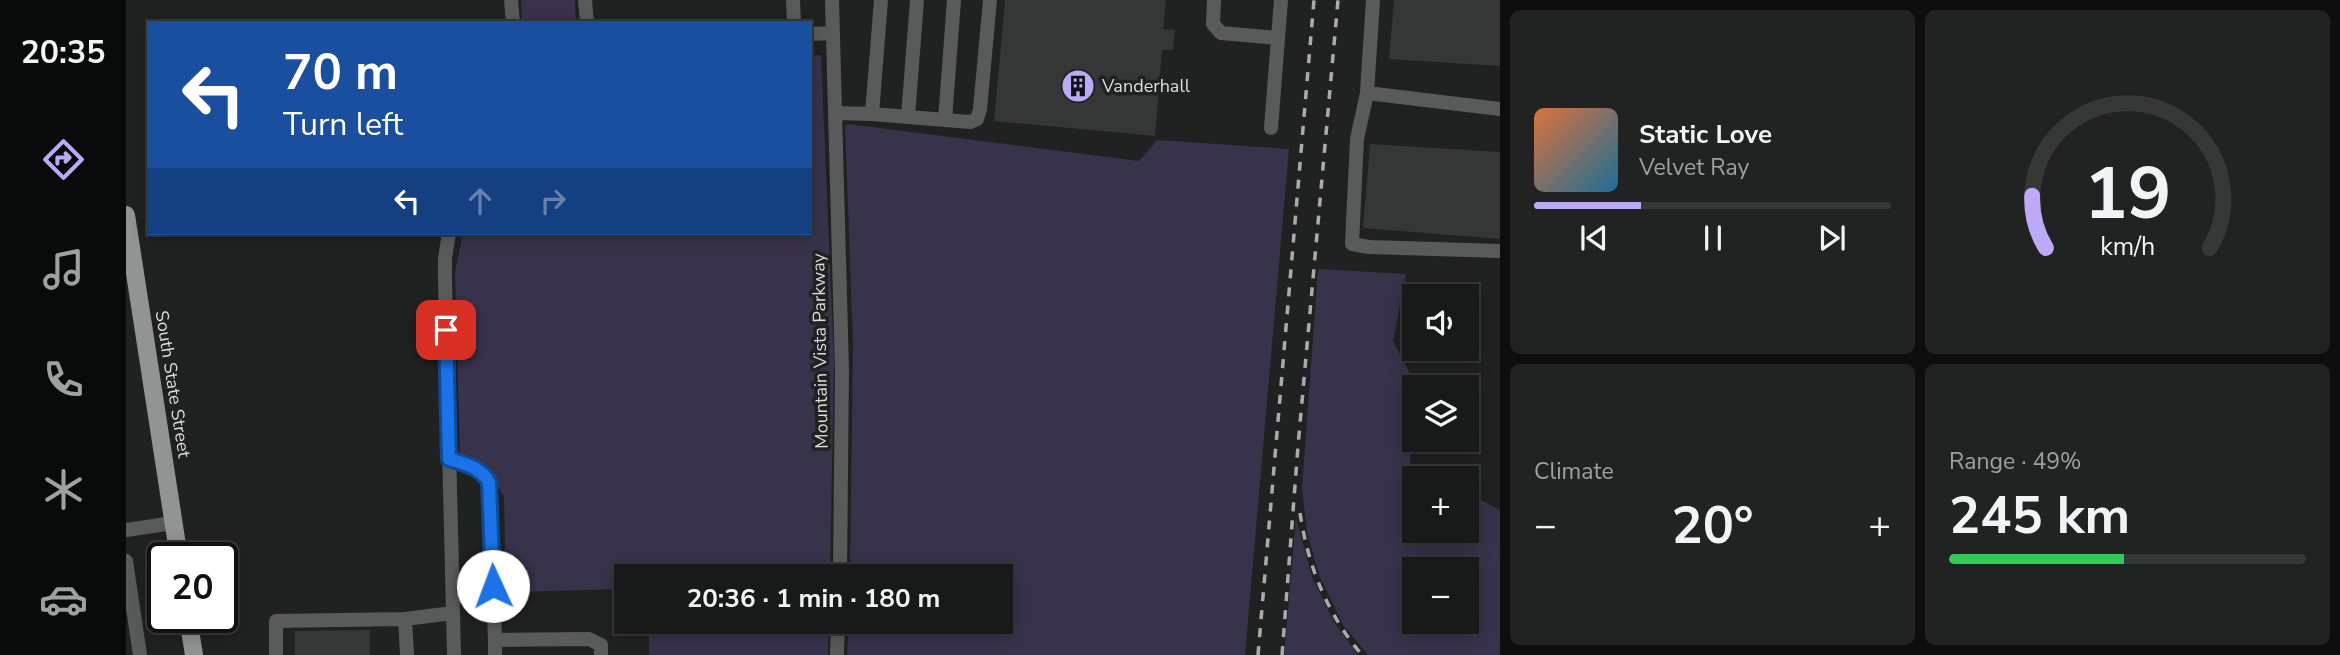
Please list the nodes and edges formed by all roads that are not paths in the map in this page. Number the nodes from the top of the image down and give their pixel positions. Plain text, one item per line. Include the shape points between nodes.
1 (512, 0) edge
2 (585, 0) edge
3 (793, 0) edge
4 (832, 0) edge
5 (881, 0) edge
6 (917, 0) edge
7 (954, 0) edge
8 (990, 0) edge
9 (1214, 0) edge
10 (1281, 0) edge
11 (1373, 0) edge
12 (513, 21) edge
13 (587, 21) edge
14 (794, 21) edge
15 (833, 33) junction
16 (812, 34) edge
17 (1278, 37) junction
18 (1367, 93) junction
19 (1500, 109) edge
20 (835, 113) junction
21 (872, 114) junction
22 (908, 117) junction
23 (945, 120) junction
24 (1271, 128) dead end
25 (126, 215) edge
26 (450, 235) edge
27 (1500, 251) edge
28 (449, 459) junction
29 (173, 523) junction
30 (126, 530) edge
31 (176, 542) edge
32 (126, 561) edge
33 (840, 564) edge
34 (453, 613) junction
35 (405, 619) junction
36 (190, 633) edge
37 (838, 634) edge
38 (495, 648) edge
39 (140, 655) edge
40 (194, 655) edge
41 (276, 655) edge
42 (407, 655) edge
43 (454, 655) edge
44 (601, 655) edge
45 (837, 655) edge

1 - 12 street
2 - 13 street
3 - 14 street
4 - 15 street, Mountain Vista Parkway
5 - 21 street
6 - 22 street
7 - 23 street
8 - 23 street via 976,119
9 - 17 street via 1213,24 1221,33
10 - 17 street
11 - 18 street
15 - 16 street
15 - 20 street, Mountain Vista Parkway
17 - 24 street
18 - 19 street
18 - 27 street via 1357,139 1352,244
20 - 21 street
20 - 33 street, Mountain Vista Parkway via 842,370
21 - 22 street
22 - 23 street
25 - 29 main road, South State Street
26 - 28 street via 445,257
28 - 34 street
28 - 38 street via 473,467 489,482
29 - 30 street
29 - 31 main road, South State Street
32 - 39 street
34 - 35 street
34 - 43 street
35 - 41 street via 276,621
35 - 42 street
36 - 40 main road
37 - 45 street
38 - 44 street via 589,639 601,645

